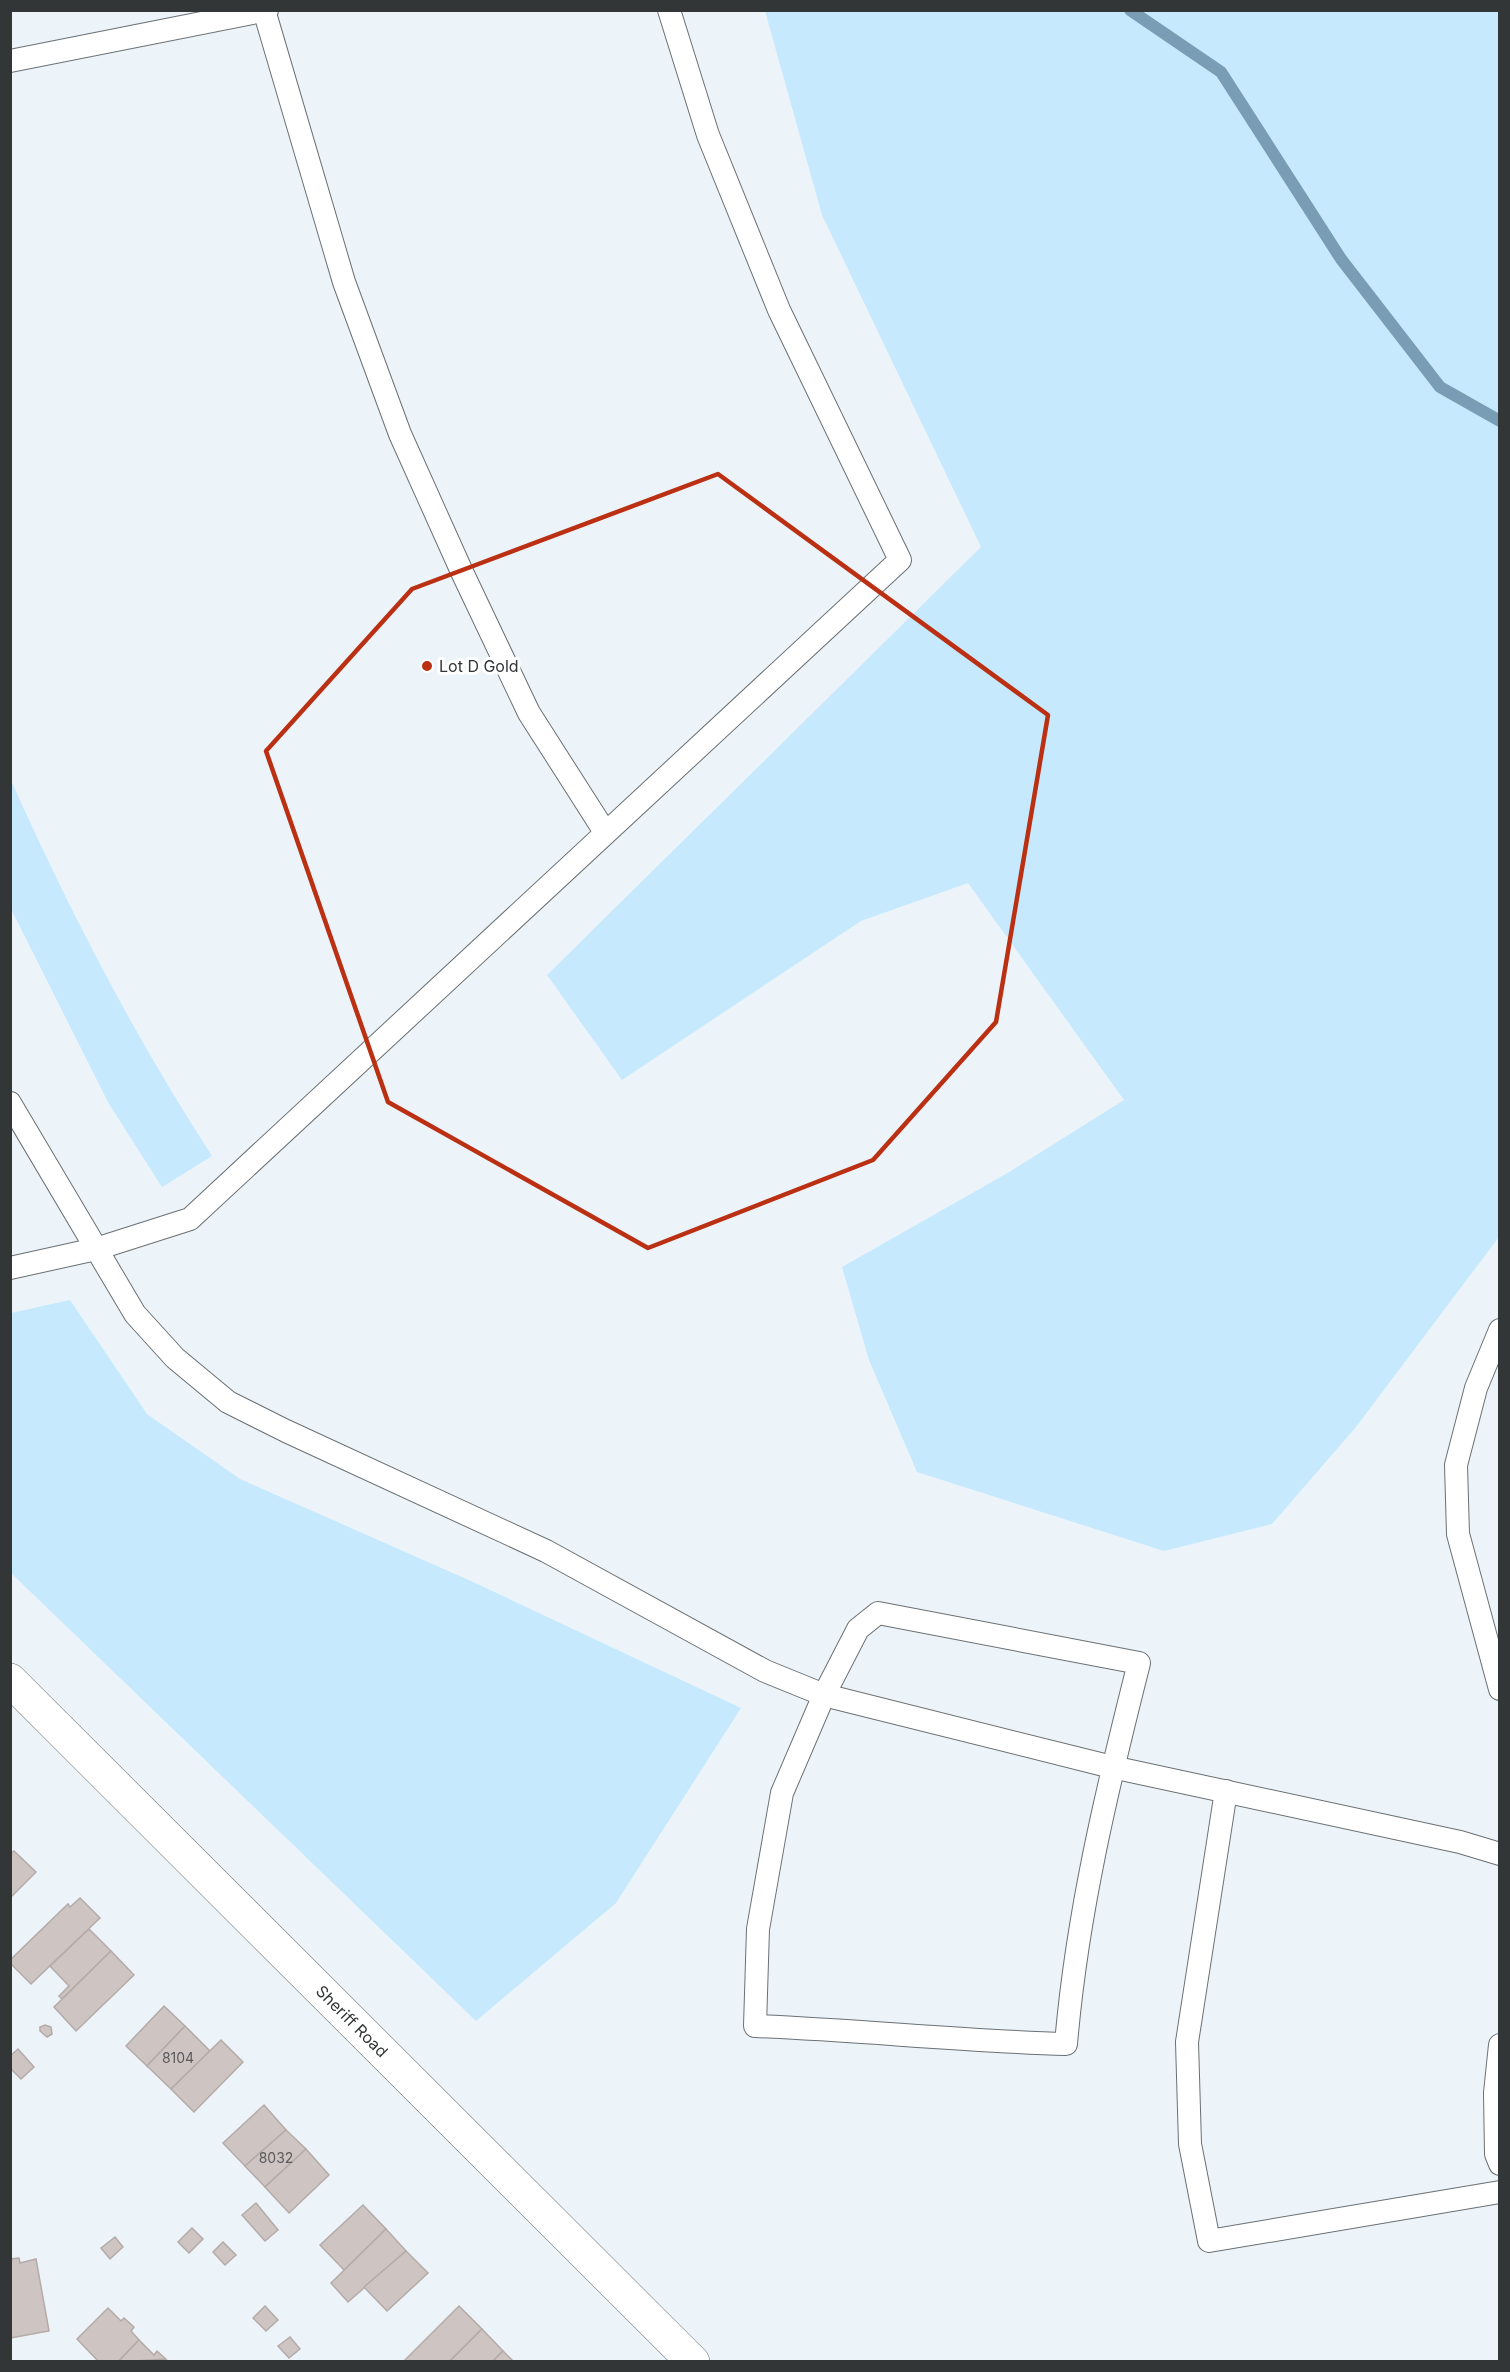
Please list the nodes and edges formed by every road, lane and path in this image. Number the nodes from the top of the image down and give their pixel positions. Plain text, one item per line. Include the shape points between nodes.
1 (669, 10) edge
2 (265, 11) edge
3 (10, 61) edge
4 (605, 832) junction
5 (10, 1103) edge
6 (96, 1249) junction
7 (10, 1268) edge
8 (1500, 1330) edge
9 (10, 1680) edge
10 (1500, 1689) edge
11 (824, 1695) junction
12 (1112, 1767) junction
13 (1226, 1791) junction
14 (1500, 1854) edge
15 (1500, 2045) edge
16 (1500, 2164) edge
17 (1500, 2192) edge
18 (693, 2361) edge

1 - 4 lane via 708,135 779,310 900,560
2 - 3 lane
2 - 4 lane via 344,282 400,434 530,713
4 - 6 lane via 190,1219
5 - 6 lane
6 - 7 lane
6 - 11 lane via 135,1314 175,1358 228,1402 546,1551 765,1671
8 - 10 lane via 1476,1388 1456,1464 1458,1534
9 - 18 main road, Sheriff Road
11 - 12 lane
11 - 12 lane via 858,1629 878,1613 1139,1663
11 - 12 lane via 782,1793 758,1929 755,2026 1066,2044 1078,1929
12 - 13 lane
13 - 14 lane
13 - 17 lane via 1187,2042 1190,2145 1209,2241
15 - 16 lane via 1495,2093 1496,2154

